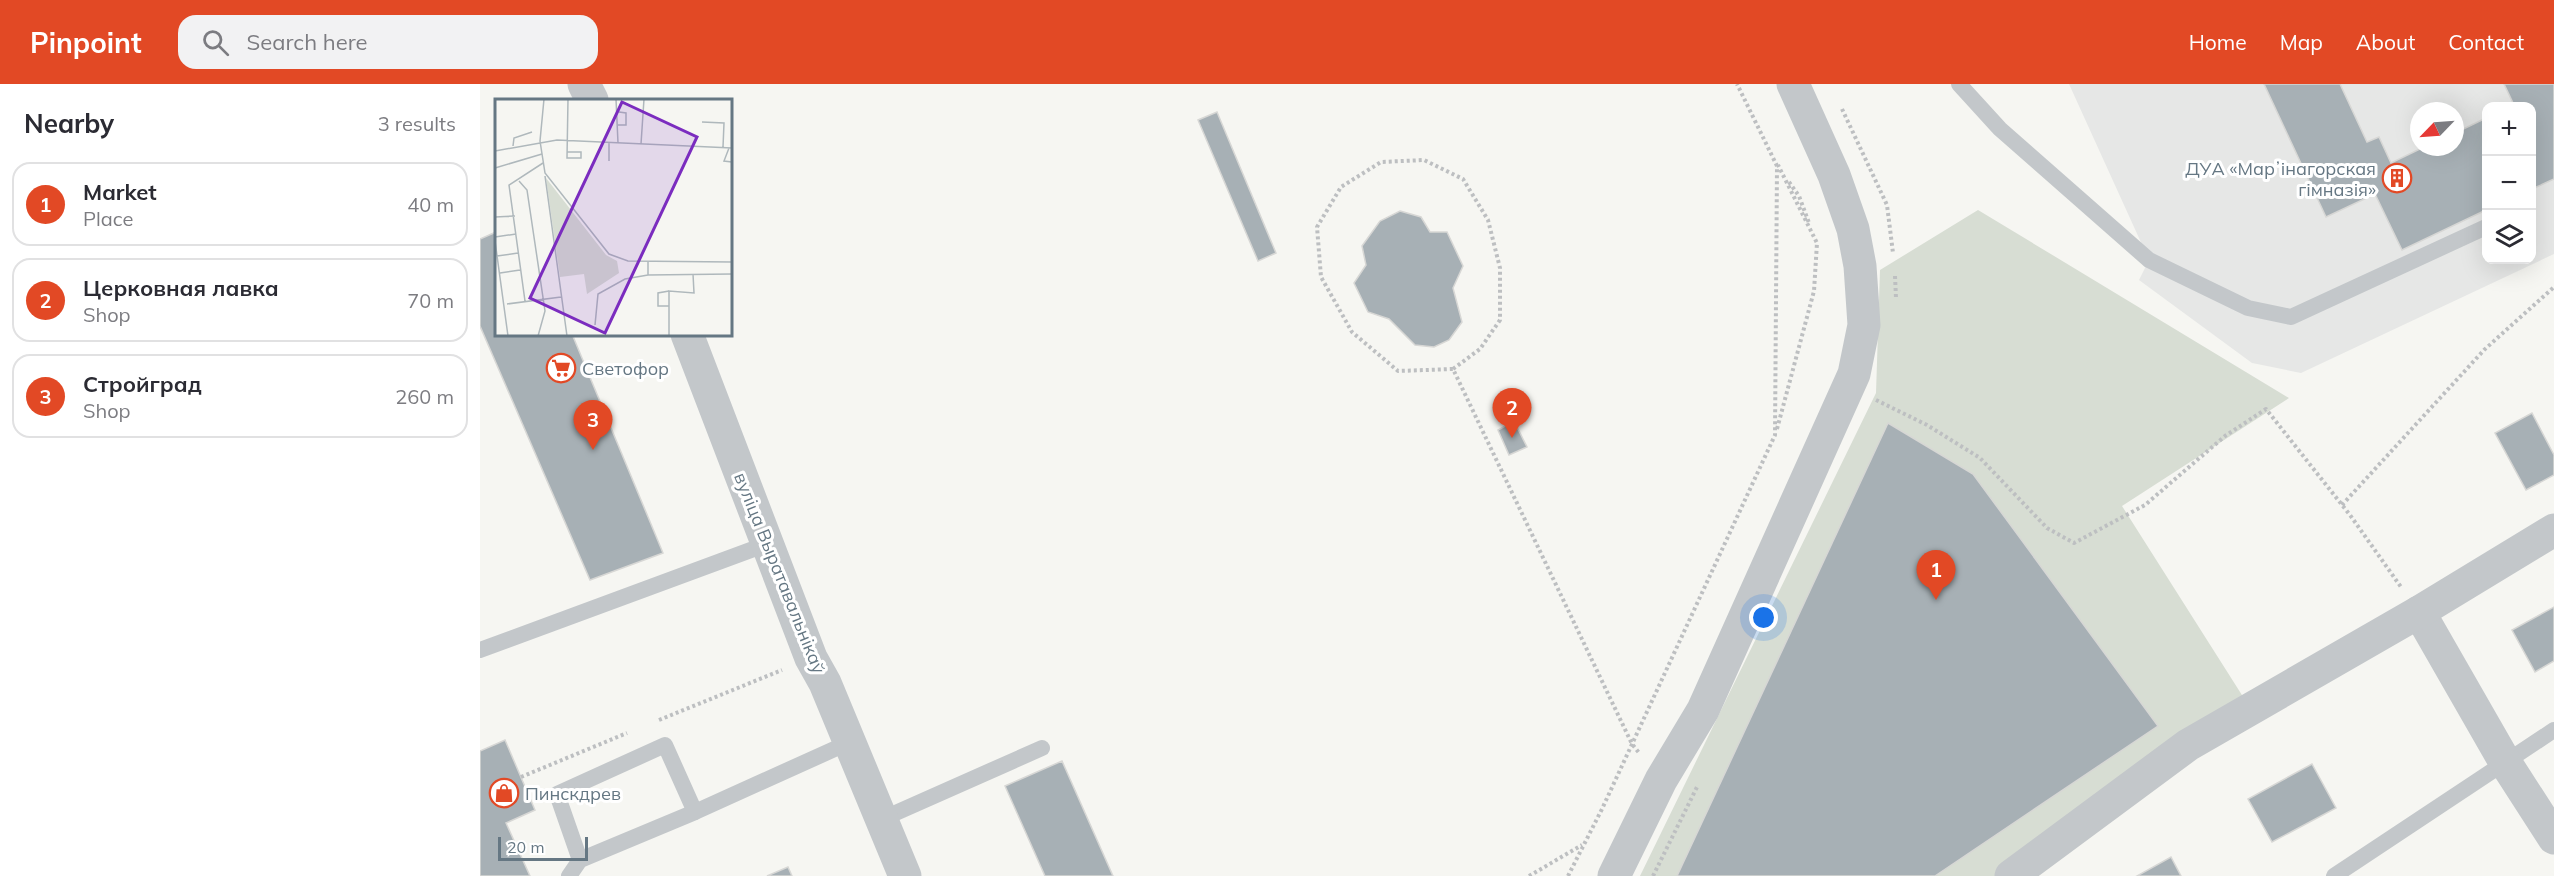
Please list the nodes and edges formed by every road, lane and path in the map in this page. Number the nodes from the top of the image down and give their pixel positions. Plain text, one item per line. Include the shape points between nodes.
1 (584, 84) edge
2 (1738, 84) edge
3 (1793, 84) edge
4 (1959, 84) edge
5 (591, 99) edge
6 (1777, 166) junction
7 (2482, 229) edge
8 (1817, 243) junction
9 (2554, 287) edge
10 (688, 336) edge
11 (1452, 369) junction
12 (1848, 387) junction
13 (1775, 435) junction
14 (2342, 505) junction
15 (2554, 531) edge
16 (767, 544) junction
17 (2419, 612) junction
18 (480, 650) edge
19 (811, 658) junction
20 (650, 724) dead end
21 (2554, 729) edge
22 (628, 733) dead end
23 (850, 742) junction
24 (1632, 744) junction
25 (1042, 748) dead end
26 (2505, 762) junction
27 (521, 777) dead end
28 (1661, 780) junction
29 (695, 812) junction
30 (882, 819) junction
31 (2554, 838) edge
32 (1584, 844) junction
33 (580, 860) junction
34 (569, 876) edge
35 (905, 876) edge
36 (1528, 876) edge
37 (1568, 876) edge
38 (1614, 876) edge
39 (2011, 876) edge
40 (2334, 876) edge

1 - 5 street
2 - 6 path
2 - 8 path
3 - 12 street via 1834,175 1853,229 1864,325
4 - 7 lane via 2000,129 2149,260 2248,308 2291,317
6 - 8 path via 1799,196
6 - 13 path
8 - 13 path via 1814,291
9 - 14 path via 2484,351
10 - 16 street, вуліца Выратавальнікаў
11 - 11 path via 1398,371 1352,332 1321,277 1317,227 1341,187 1381,162 1424,160 1463,179 1488,220 1500,268 1500,320 1480,349
11 - 24 path
12 - 14 path via 1927,425 1980,458 2047,528 2074,543 2145,505 2225,436 2266,409
12 - 28 street via 1703,710
13 - 24 path
14 - 17 path
15 - 17 street
16 - 18 lane
16 - 19 street, вуліца Выратавальнікаў
17 - 26 street
17 - 39 street via 2188,745
19 - 20 path
19 - 23 street, вуліца Выратавальнікаў
21 - 26 lane
22 - 27 path
23 - 29 lane
23 - 30 street, вуліца Выратавальнікаў
24 - 28 path
24 - 32 path
25 - 30 lane
26 - 31 street
26 - 40 lane
28 - 38 street
29 - 33 lane
29 - 33 lane via 665,745 557,794
30 - 35 street, вуліца Выратавальнікаў
32 - 36 path
32 - 37 path
33 - 34 lane

